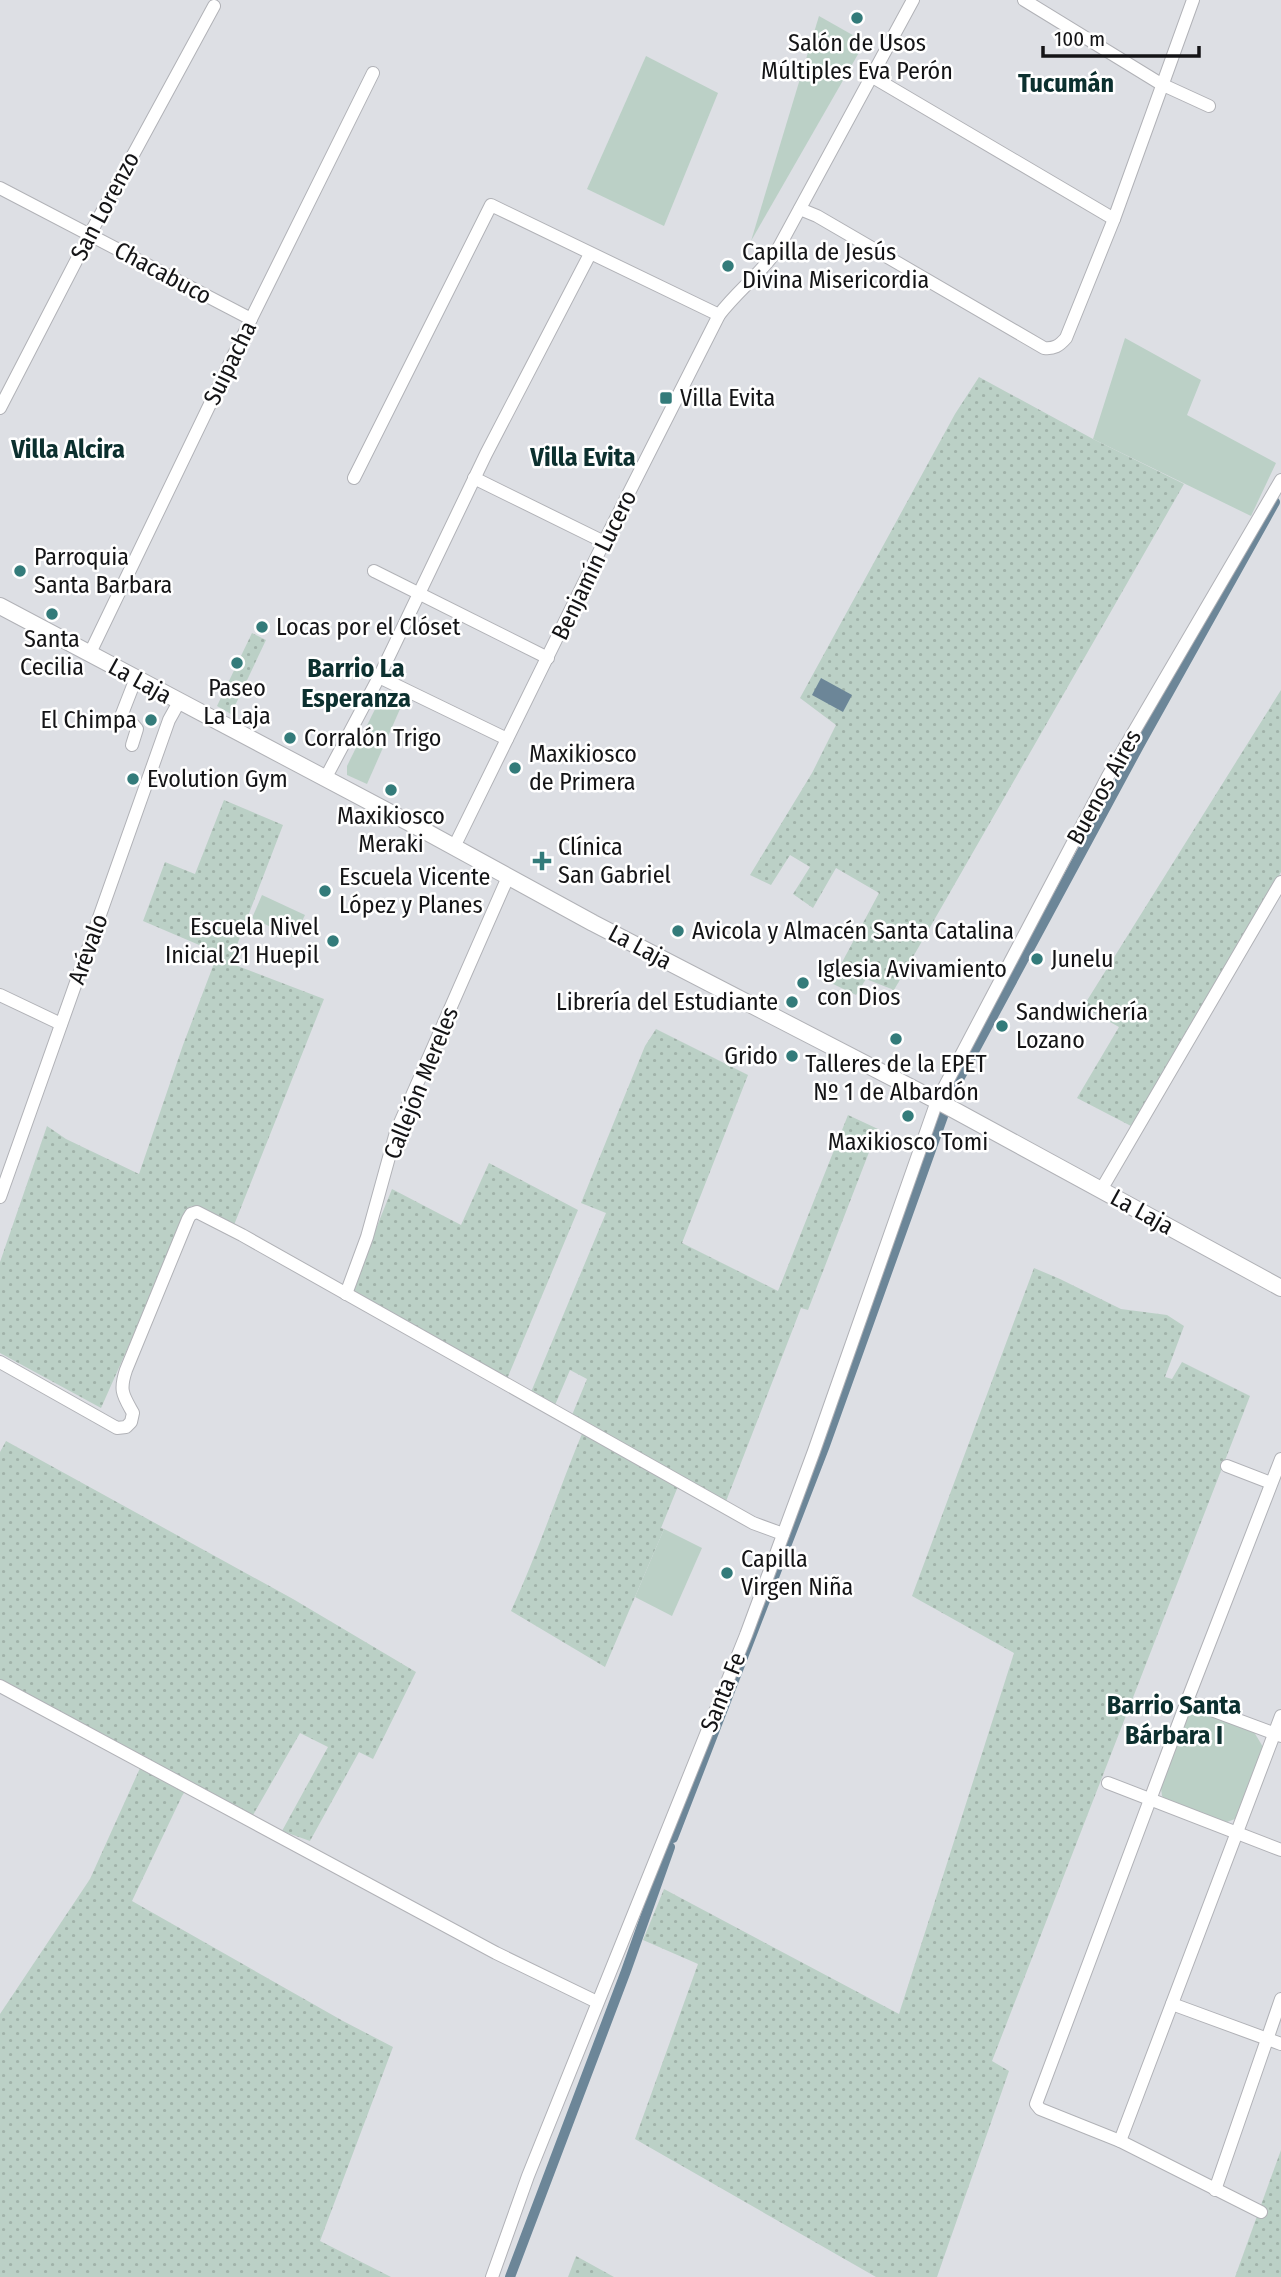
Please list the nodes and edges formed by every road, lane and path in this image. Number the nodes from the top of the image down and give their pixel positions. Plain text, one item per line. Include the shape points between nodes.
1 (913, 0) edge
2 (1024, 0) edge
3 (1193, 0) edge
4 (214, 6) dead end
5 (373, 73) dead end
6 (871, 76) junction
7 (1161, 83) junction
8 (1209, 106) dead end
9 (0, 188) edge
10 (800, 209) junction
11 (1114, 219) junction
12 (90, 234) junction
13 (590, 254) junction
14 (719, 315) junction
15 (251, 319) junction
16 (0, 408) edge
17 (354, 478) dead end
18 (474, 478) junction
19 (1281, 480) edge
20 (604, 542) junction
21 (374, 571) dead end
22 (419, 593) junction
23 (2, 612) edge
24 (90, 653) junction
25 (548, 658) junction
26 (379, 677) junction
27 (136, 678) junction
28 (179, 702) junction
29 (507, 739) junction
30 (132, 745) dead end
31 (325, 779) junction
32 (454, 847) junction
33 (508, 877) junction
34 (1281, 882) edge
35 (0, 995) edge
36 (61, 1024) junction
37 (943, 1104) junction
38 (1101, 1189) junction
39 (0, 1197) edge
40 (1281, 1288) edge
41 (345, 1294) junction
42 (0, 1362) edge
43 (1281, 1459) edge
44 (1227, 1466) dead end
45 (1271, 1483) junction
46 (783, 1534) junction
47 (0, 1686) edge
48 (1187, 1701) junction
49 (1281, 1716) edge
50 (1278, 1735) edge
51 (1108, 1783) dead end
52 (1151, 1799) junction
53 (1236, 1833) junction
54 (1281, 1850) edge
55 (1281, 1998) edge
56 (597, 2002) junction
57 (1172, 2004) junction
58 (1267, 2039) junction
59 (1281, 2044) edge
60 (1120, 2141) junction
61 (1215, 2190) junction
62 (1261, 2212) dead end
63 (492, 2277) edge

1 - 6 street, Benjamín Lucero
2 - 7 street
3 - 7 street
4 - 12 street, San Lorenzo
5 - 15 street, Suipacha
6 - 10 street, Benjamín Lucero
6 - 11 street
7 - 8 street
7 - 11 street
9 - 12 street, Chacabuco
10 - 11 street via 1052,349 1066,338
10 - 14 street, Benjamín Lucero via 770,261
12 - 15 street, Chacabuco
12 - 16 street, San Lorenzo
13 - 14 street
13 - 17 street via 491,205
13 - 18 street
14 - 20 street, Benjamín Lucero
15 - 24 street, Suipacha
18 - 20 street
18 - 22 street
19 - 37 street, Buenos Aires via 1108,776
20 - 25 street, Benjamín Lucero
21 - 22 street
22 - 25 street
22 - 26 street
23 - 24 main road, La Laja
24 - 27 main road, La Laja
25 - 29 street, Benjamín Lucero
26 - 29 street
26 - 31 street
27 - 28 main road, La Laja
27 - 30 street via 120,719 137,729
28 - 31 main road, La Laja
28 - 36 street, Arévalo
29 - 32 street, Benjamín Lucero
31 - 32 main road, La Laja
32 - 33 main road, La Laja
33 - 37 main road, La Laja
33 - 41 street, Callejón Mereles via 396,1132 367,1237
34 - 38 street
35 - 36 street
36 - 39 street, Arévalo
37 - 38 main road, La Laja
37 - 46 street, Santa Fe
38 - 40 main road, La Laja
41 - 42 street via 197,1212 191,1214 122,1384 122,1394 133,1413 127,1427 117,1428
41 - 46 street via 753,1523
43 - 45 street
44 - 45 street
45 - 48 street
46 - 56 street, Santa Fe
47 - 56 street via 496,1953
48 - 50 street
48 - 52 street
49 - 50 street
50 - 53 street
51 - 52 street
52 - 53 street
52 - 60 street via 1035,2104
53 - 54 street
53 - 57 street
55 - 58 street
56 - 63 street, Santa Fe
57 - 58 street
57 - 60 street
58 - 59 street
58 - 61 street
60 - 61 street
61 - 62 street

